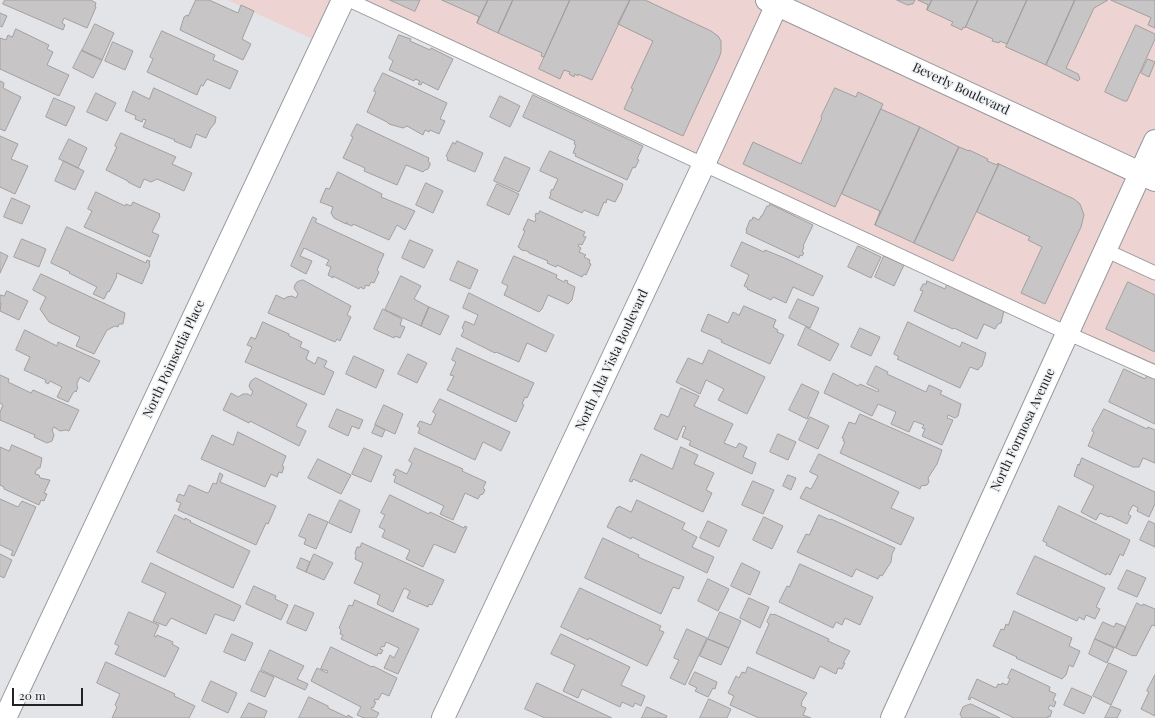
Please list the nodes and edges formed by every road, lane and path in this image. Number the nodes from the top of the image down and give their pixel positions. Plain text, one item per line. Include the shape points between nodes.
1 (343, 0) edge
2 (349, 0) edge
3 (774, 1) edge
4 (1155, 142) edge
5 (704, 164) junction
6 (1148, 176) edge
7 (1105, 250) junction
8 (1155, 273) edge
9 (1068, 333) junction
10 (1155, 372) edge
11 (5, 718) edge
12 (443, 718) edge
13 (892, 718) edge

1 - 11 street, North Poinsettia Place
2 - 5 lane
3 - 5 street, North Alta Vista Boulevard
3 - 6 street, Beverly Boulevard
4 - 6 street, North Formosa Avenue
5 - 9 lane
5 - 12 street, North Alta Vista Boulevard
6 - 7 street, North Formosa Avenue
7 - 8 lane
7 - 9 street, North Formosa Avenue
9 - 10 lane
9 - 13 street, North Formosa Avenue

